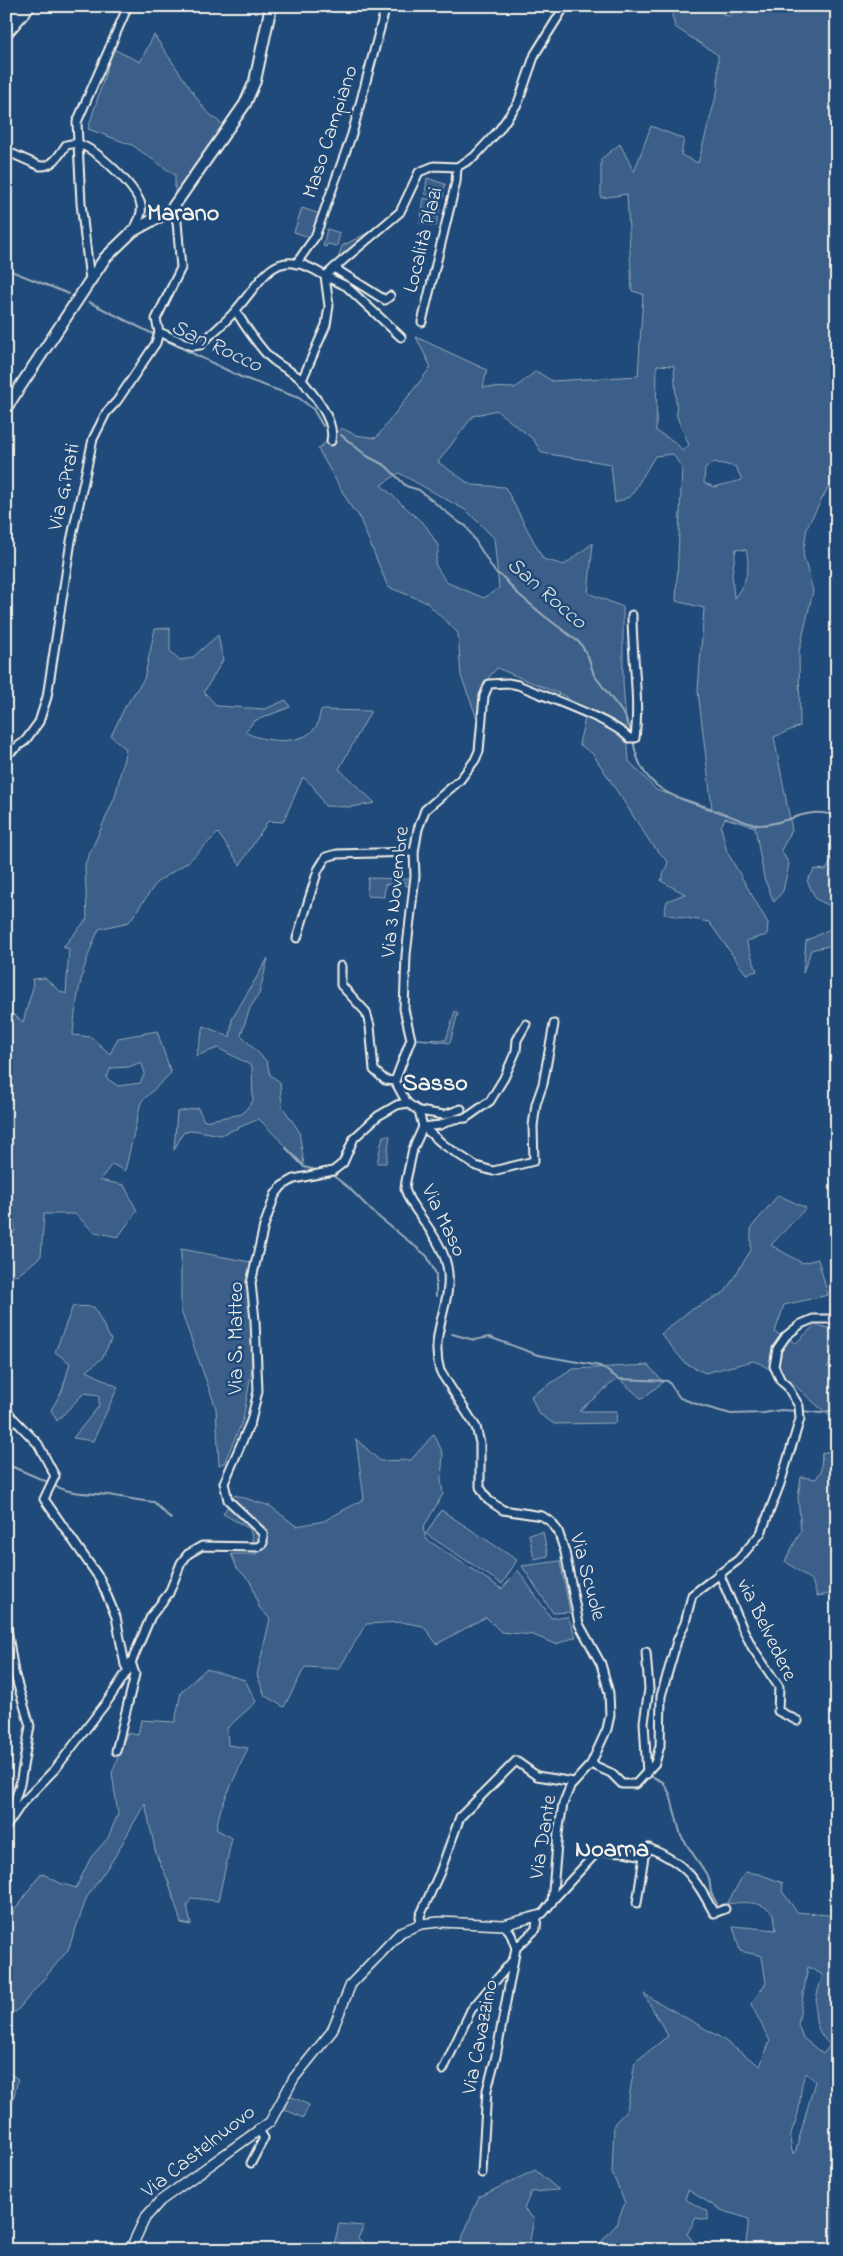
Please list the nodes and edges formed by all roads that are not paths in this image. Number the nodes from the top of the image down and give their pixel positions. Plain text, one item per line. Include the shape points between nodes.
1 (16, 6) edge
2 (28, 6) edge
3 (128, 6) edge
4 (272, 6) edge
5 (386, 6) edge
6 (566, 6) edge
7 (6, 18) edge
8 (6, 32) edge
9 (77, 144) junction
10 (6, 151) edge
11 (457, 167) junction
12 (171, 210) junction
13 (133, 231) junction
14 (296, 264) junction
15 (334, 268) junction
16 (325, 276) junction
17 (90, 280) junction
18 (390, 296) dead end
19 (236, 311) junction
20 (422, 322) dead end
21 (158, 337) junction
22 (401, 337) dead end
23 (302, 380) junction
24 (6, 408) edge
25 (331, 441) dead end
26 (632, 615) dead end
27 (6, 755) edge
28 (414, 852) junction
29 (297, 938) dead end
30 (341, 966) dead end
31 (526, 1024) dead end
32 (554, 1024) dead end
33 (395, 1081) junction
34 (407, 1103) junction
35 (461, 1110) dead end
36 (419, 1111) junction
37 (423, 1127) junction
38 (837, 1322) edge
39 (437, 1362) joint
40 (6, 1408) edge
41 (719, 1573) junction
42 (6, 1622) edge
43 (646, 1652) dead end
44 (131, 1662) junction
45 (128, 1670) junction
46 (798, 1720) dead end
47 (116, 1751) dead end
48 (591, 1764) junction
49 (647, 1774) junction
50 (574, 1782) junction
51 (6, 1827) edge
52 (644, 1856) junction
53 (552, 1902) junction
54 (637, 1902) dead end
55 (725, 1909) dead end
56 (537, 1916) junction
57 (421, 1924) junction
58 (504, 1925) junction
59 (516, 1948) junction
60 (514, 1960) junction
61 (444, 2070) dead end
62 (258, 2129) junction
63 (251, 2163) dead end
64 (482, 2173) dead end
65 (130, 2250) edge

1 - 7 highway
2 - 8 highway
3 - 9 street via 77,122
4 - 12 main road via 254,81 245,104
5 - 14 street, Maso Campiano via 352,134 315,238
6 - 11 street via 535,54 518,103 474,158
9 - 10 street via 66,145 52,164 46,166
9 - 13 street via 102,159 136,194 142,207
9 - 17 street
11 - 15 street via 434,166 419,172 400,212
11 - 20 street, Località Plazi
12 - 13 main road
12 - 21 street via 177,222 181,268 156,320
13 - 17 main road via 105,258
14 - 16 street
14 - 19 street via 281,263 270,269
15 - 16 street
15 - 18 street via 378,297 385,300
16 - 22 street via 346,286
16 - 23 street via 329,306 326,326
17 - 24 main road
19 - 21 street via 200,345
19 - 23 street via 272,359
21 - 27 street, Via G.Prati via 106,413 93,439 71,540 53,668 39,722 25,741
23 - 25 street via 329,420
26 - 28 street, Via 3 Novembre via 635,737 631,738 593,717 518,685 489,684 484,696 479,752 460,780 425,810
28 - 29 street via 326,857 318,870
28 - 33 street, Via 3 Novembre via 415,876 404,1009 412,1039
30 - 33 street via 341,985 366,1012 374,1070 384,1080
31 - 37 street via 504,1078 490,1101 466,1118
32 - 37 street via 536,1104 534,1161 493,1171 476,1166
33 - 34 street
34 - 36 street
34 - 44 street, Via S. Matteo via 397,1104 378,1116 354,1138 343,1163 333,1171 294,1179 274,1195 251,1283 258,1391 251,1421 224,1483 228,1500 263,1533 263,1543 258,1547 202,1546 188,1554 169,1593 151,1616
35 - 36 street via 444,1115
36 - 37 street
37 - 39 street, Via Maso via 413,1149 405,1189 445,1259 448,1272 437,1338
38 - 41 street, via Belvedere via 813,1319 801,1324 786,1336 778,1349 774,1366 799,1406 800,1419 762,1533 738,1560
39 - 48 street, Via Scuole via 476,1427 480,1443 480,1487 488,1500 503,1510 542,1516 558,1531 566,1552 578,1624 601,1664 609,1693 607,1729
40 - 45 street via 38,1444 55,1476 44,1499 100,1579 116,1617
41 - 46 street, via Belvedere via 752,1647 780,1687 778,1711
41 - 49 street, via Belvedere via 692,1595 661,1696 660,1746 655,1763
42 - 51 street via 14,1672 30,1726 20,1784
43 - 49 street via 650,1689 644,1722
44 - 45 street, Via S. Matteo
44 - 47 street via 135,1674
45 - 51 street, Via S. Matteo via 56,1768 22,1803
48 - 49 street via 612,1773 622,1784 636,1784
48 - 50 street, Via Dante
50 - 53 street, Via Dante via 563,1804
50 - 57 street via 537,1776 516,1761 460,1817 420,1916
52 - 53 street via 598,1851
52 - 54 street
52 - 55 street via 649,1848 672,1858 689,1873 714,1913
53 - 56 street, Via Dante
56 - 58 street, Via Castelnuovo
56 - 59 street via 536,1929
57 - 58 street, Via Castelnuovo
57 - 62 street, Via Castelnuovo via 401,1932 351,1984 332,2031 294,2078 270,2122
58 - 59 street
59 - 60 street, Via Cavazzino
60 - 61 street via 471,2010
60 - 64 street, Via Cavazzino via 488,2090
62 - 63 street via 264,2138
62 - 65 street, Via Castelnuovo via 160,2201 145,2218

